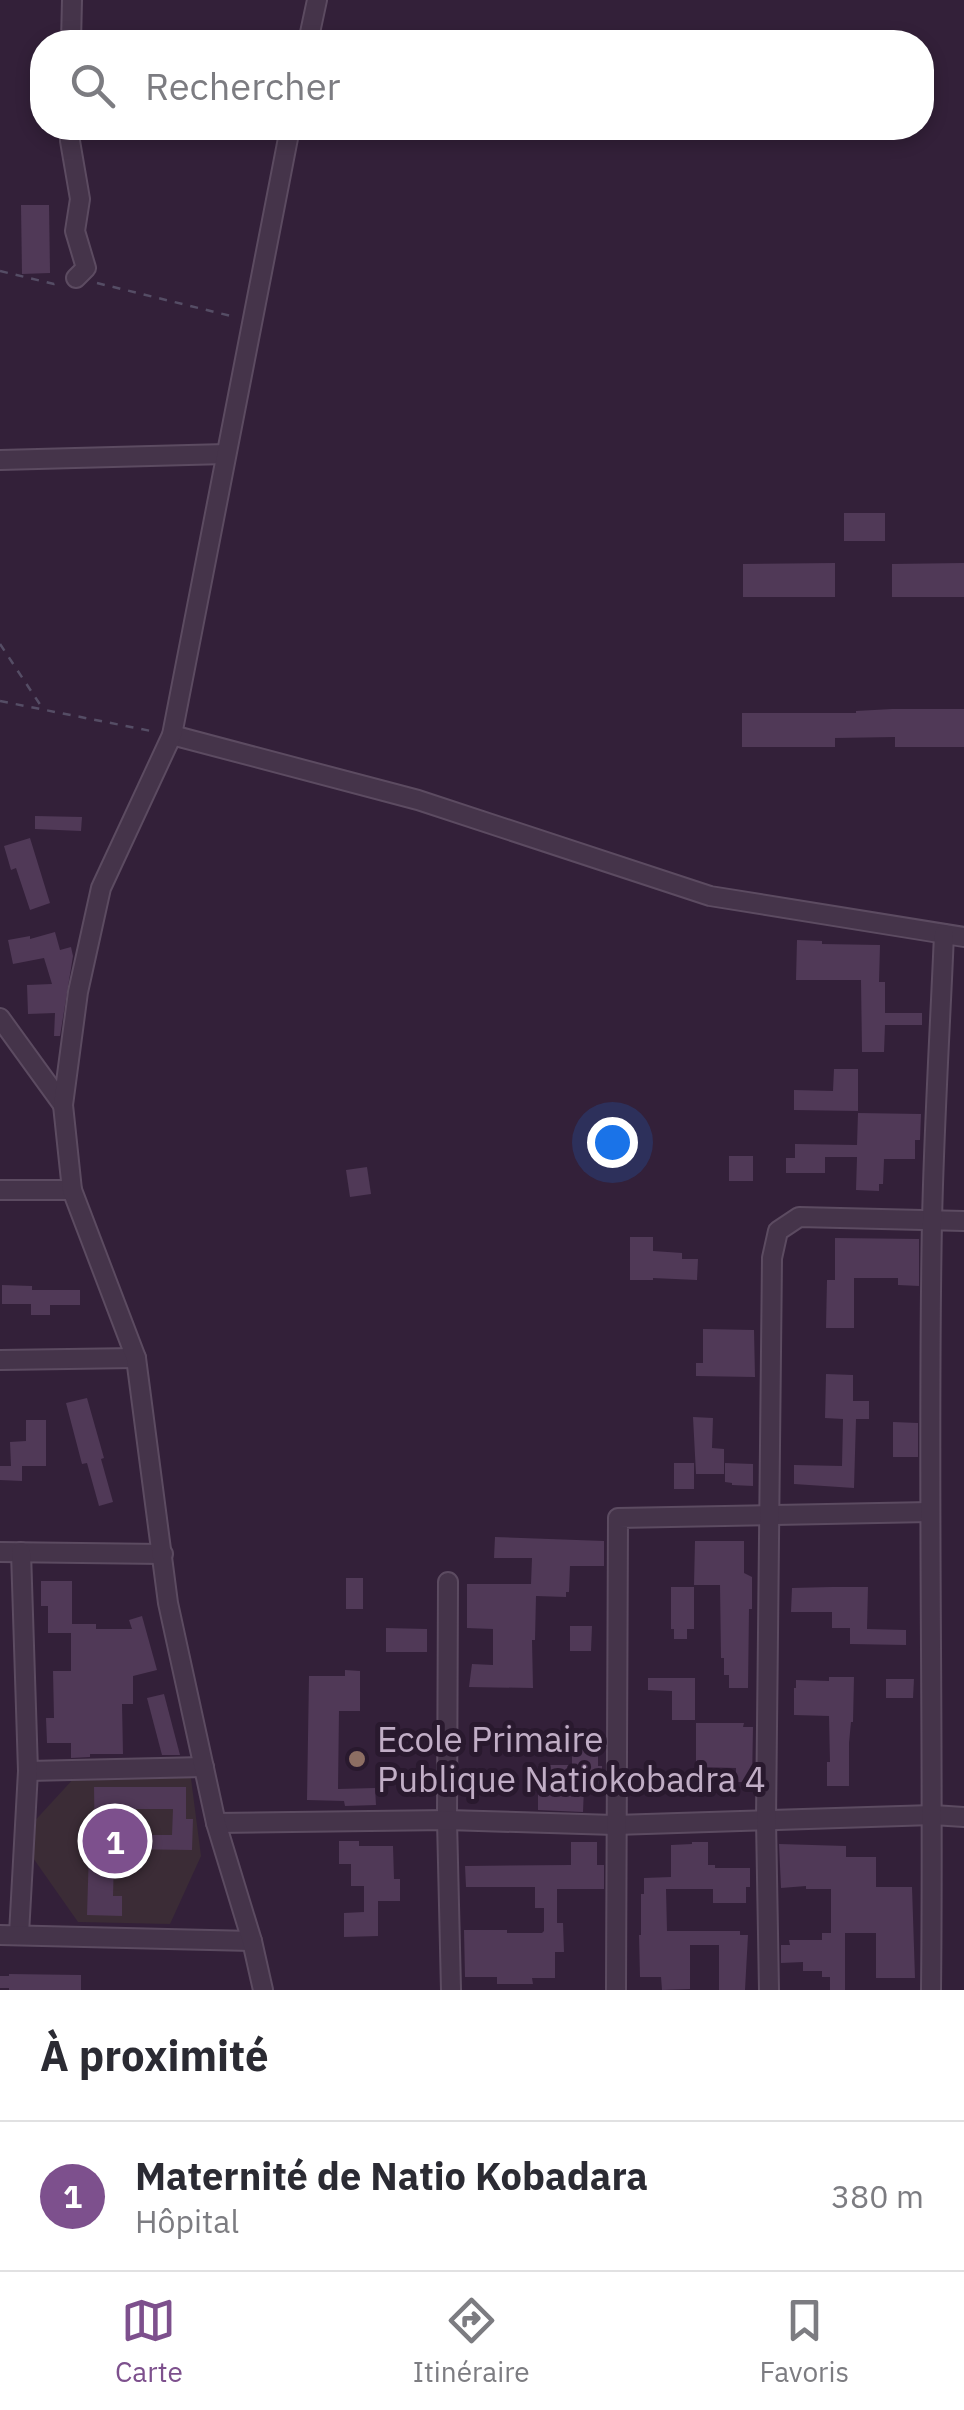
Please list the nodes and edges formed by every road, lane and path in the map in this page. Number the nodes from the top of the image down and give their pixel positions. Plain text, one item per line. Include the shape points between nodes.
1 (72, 0) edge
2 (316, 0) edge
3 (71, 30) edge
4 (310, 30) edge
5 (70, 140) edge
6 (288, 140) edge
7 (0, 271) edge
8 (76, 278) junction
9 (251, 321) junction
10 (226, 454) junction
11 (0, 460) edge
12 (0, 644) edge
13 (0, 701) edge
14 (42, 709) junction
15 (172, 735) junction
16 (944, 934) junction
17 (964, 937) edge
18 (1, 1020) edge
19 (63, 1106) junction
20 (0, 1190) edge
21 (72, 1190) junction
22 (932, 1221) junction
23 (964, 1221) edge
24 (136, 1358) junction
25 (0, 1360) edge
26 (930, 1512) junction
27 (769, 1517) junction
28 (0, 1552) edge
29 (20, 1552) junction
30 (163, 1554) junction
31 (448, 1582) dead end
32 (204, 1767) junction
33 (28, 1771) junction
34 (933, 1816) junction
35 (964, 1817) edge
36 (447, 1820) junction
37 (766, 1820) junction
38 (216, 1824) junction
39 (615, 1825) junction
40 (10, 1934) edge
41 (252, 1941) junction
42 (263, 1990) edge
43 (450, 1990) edge
44 (616, 1990) edge
45 (770, 1990) edge
46 (931, 1990) edge

1 - 3 street
2 - 4 street
5 - 8 street via 80,199 75,231 86,268
6 - 9 street
7 - 8 path via 54,284
8 - 9 path
9 - 10 street
10 - 11 street
10 - 15 street
12 - 14 path
13 - 14 path
14 - 15 path
15 - 16 street via 418,800 710,896
15 - 19 street via 100,888
16 - 17 street
16 - 22 street
18 - 19 street
19 - 21 street
20 - 21 street
21 - 24 street
22 - 23 street
22 - 26 street
22 - 27 street via 799,1217 778,1232 772,1258
24 - 25 street
24 - 30 street
26 - 27 street
26 - 34 street
27 - 37 street
27 - 39 street via 618,1518
28 - 29 street
29 - 30 street
29 - 33 street
30 - 32 street
31 - 36 street
32 - 33 street
32 - 38 street
33 - 40 street
34 - 35 street
34 - 37 street
34 - 46 street
36 - 38 street
36 - 39 street
36 - 43 street
37 - 39 street
37 - 45 street
38 - 41 street
39 - 44 street
40 - 41 street
41 - 42 street

